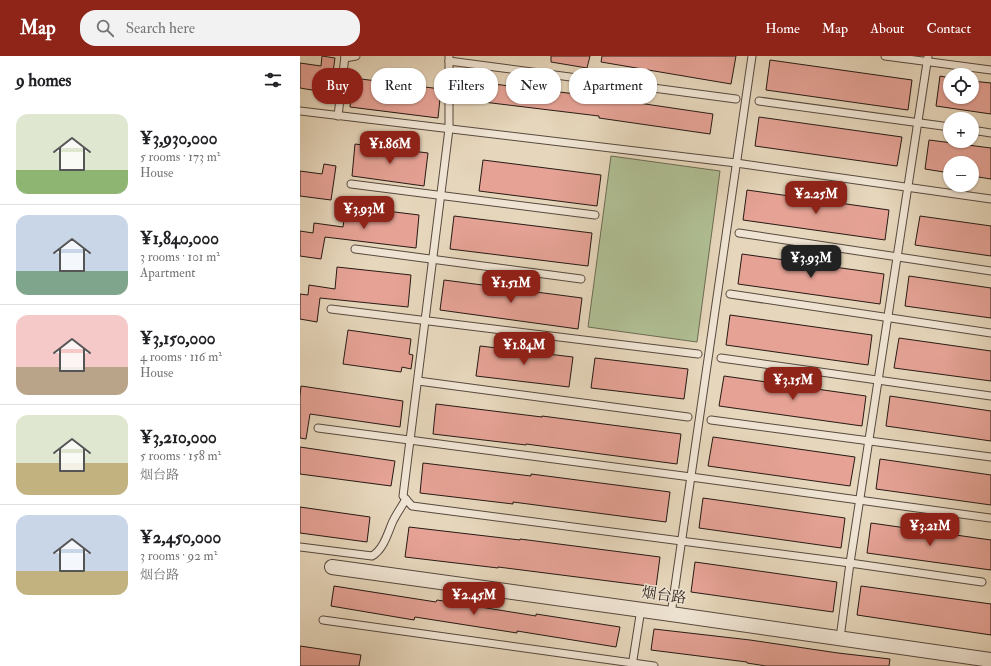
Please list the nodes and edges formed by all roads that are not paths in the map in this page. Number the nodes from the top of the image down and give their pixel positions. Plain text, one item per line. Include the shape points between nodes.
1 (356, 56) edge
2 (752, 56) edge
3 (885, 56) edge
4 (345, 57) edge
5 (449, 58) edge
6 (928, 59) edge
7 (991, 70) edge
8 (736, 99) dead end
9 (759, 101) dead end
10 (300, 111) edge
11 (338, 116) junction
12 (918, 123) junction
13 (943, 126) edge
14 (450, 129) junction
15 (979, 131) edge
16 (991, 133) edge
17 (736, 163) junction
18 (351, 184) dead end
19 (908, 188) junction
20 (441, 196) junction
21 (991, 198) edge
22 (595, 215) dead end
23 (739, 233) dead end
24 (355, 249) dead end
25 (897, 257) junction
26 (433, 259) junction
27 (991, 271) edge
28 (581, 279) dead end
29 (730, 294) dead end
30 (331, 309) dead end
31 (888, 317) junction
32 (425, 320) junction
33 (991, 333) edge
34 (698, 354) dead end
35 (721, 358) dead end
36 (878, 380) junction
37 (418, 381) junction
38 (991, 396) edge
39 (688, 417) dead end
40 (712, 420) dead end
41 (318, 428) dead end
42 (410, 440) junction
43 (869, 441) junction
44 (991, 457) edge
45 (691, 476) junction
46 (406, 499) junction
47 (860, 500) junction
48 (990, 518) edge
49 (681, 541) junction
50 (300, 547) edge
51 (850, 563) junction
52 (332, 567) dead end
53 (982, 582) dead end
54 (641, 609) junction
55 (670, 614) junction
56 (323, 620) dead end
57 (840, 638) junction
58 (991, 660) edge
59 (632, 664) edge
60 (654, 666) edge

1 - 4 lane
2 - 17 lane
3 - 6 lane
4 - 11 lane
5 - 8 lane
5 - 14 lane
6 - 7 lane
6 - 12 lane
9 - 12 lane
10 - 11 lane
11 - 14 lane
12 - 13 lane
12 - 19 lane
14 - 17 lane
14 - 20 lane
15 - 16 lane
17 - 19 lane
17 - 45 lane
18 - 20 lane
19 - 21 lane
19 - 25 lane
20 - 22 lane
20 - 26 lane
23 - 25 lane
24 - 26 lane
25 - 27 lane
25 - 31 lane
26 - 28 lane
26 - 32 lane
29 - 31 lane
30 - 32 lane
31 - 33 lane
31 - 36 lane
32 - 34 lane
32 - 37 lane
35 - 36 lane
36 - 38 lane
36 - 43 lane
37 - 39 lane
37 - 42 lane
40 - 43 lane
41 - 42 lane
42 - 45 lane
42 - 46 lane via 403,496
43 - 44 lane
43 - 47 lane
45 - 47 lane
45 - 49 lane
46 - 49 lane via 412,506
46 - 50 lane via 384,541 372,556
47 - 48 lane
47 - 51 lane
49 - 51 lane
49 - 55 lane
51 - 53 lane
51 - 57 lane
52 - 54 street, 烟台路
54 - 55 street, 烟台路
54 - 59 lane
55 - 57 street, 烟台路
56 - 59 lane
57 - 58 street, 烟台路
59 - 60 lane

